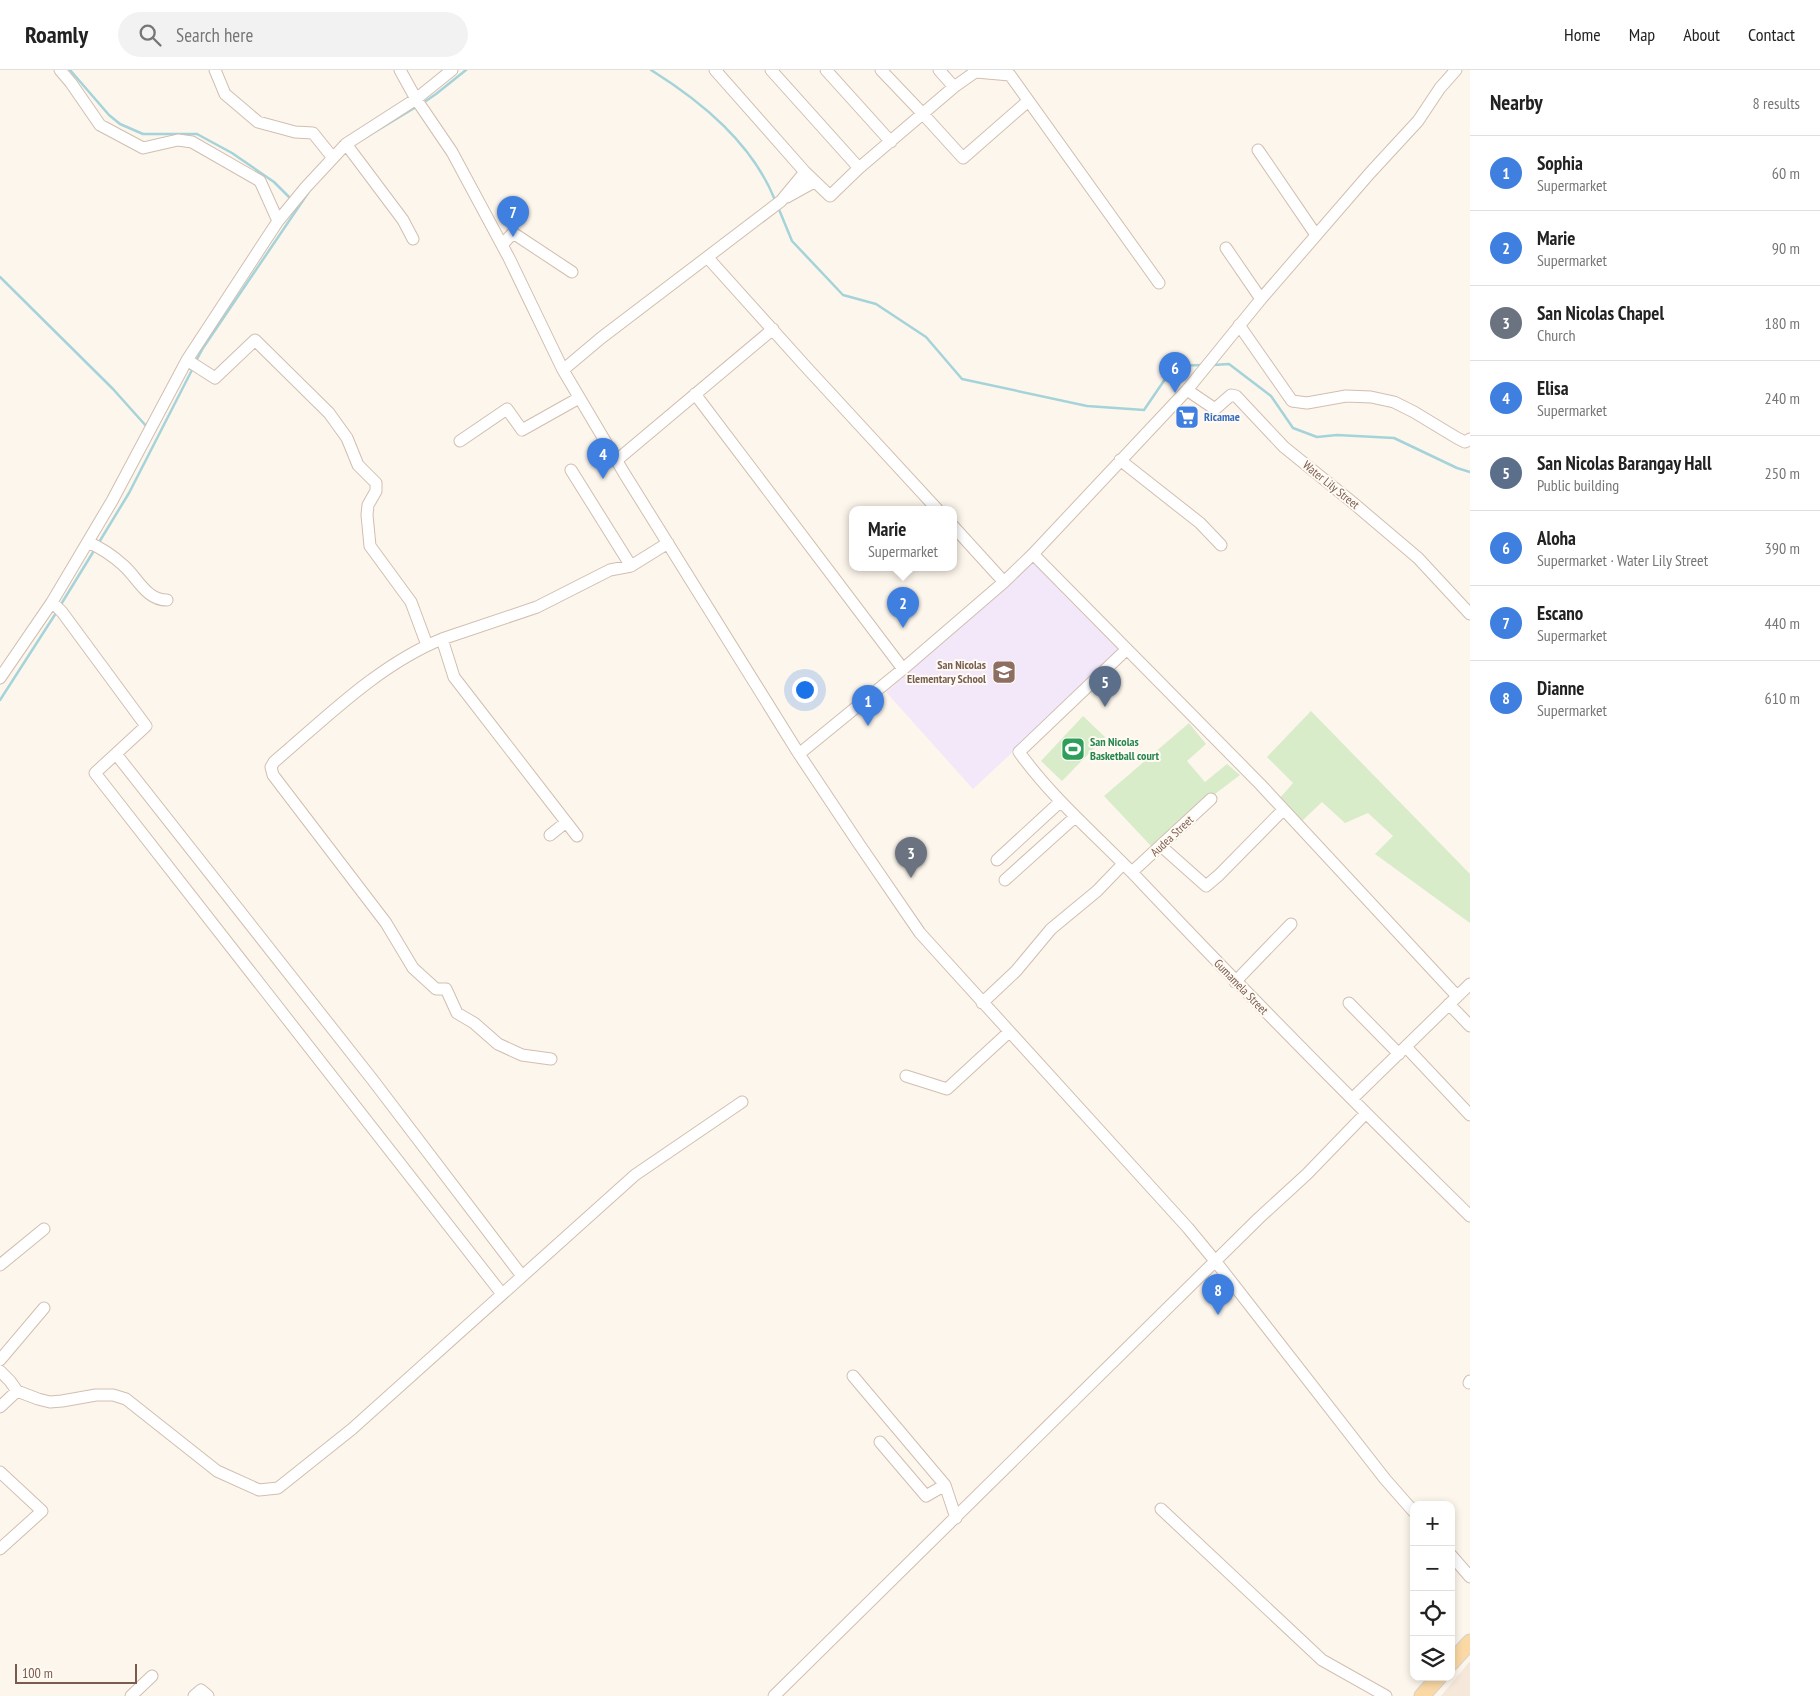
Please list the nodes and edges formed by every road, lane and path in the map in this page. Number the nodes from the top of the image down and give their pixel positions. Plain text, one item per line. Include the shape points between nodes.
1 (60, 70) edge
2 (215, 70) edge
3 (400, 70) edge
4 (452, 70) edge
5 (715, 70) edge
6 (770, 70) edge
7 (826, 70) edge
8 (881, 70) edge
9 (939, 70) edge
10 (1456, 70) edge
11 (977, 71) edge
12 (954, 87) junction
13 (416, 99) junction
14 (1027, 102) junction
15 (924, 114) junction
16 (891, 142) junction
17 (346, 144) junction
18 (1258, 150) dead end
19 (332, 158) junction
20 (860, 168) junction
21 (804, 172) junction
22 (814, 182) junction
23 (780, 201) junction
24 (278, 220) junction
25 (1316, 236) junction
26 (413, 239) dead end
27 (502, 245) junction
28 (1226, 248) dead end
29 (708, 258) junction
30 (572, 272) dead end
31 (1159, 283) dead end
32 (1261, 299) junction
33 (1239, 325) junction
34 (772, 329) junction
35 (187, 360) junction
36 (562, 370) junction
37 (1187, 390) junction
38 (695, 394) junction
39 (579, 398) junction
40 (1470, 439) edge
41 (460, 441) dead end
42 (617, 460) junction
43 (1120, 460) junction
44 (571, 470) dead end
45 (934, 506) edge
46 (957, 530) edge
47 (88, 542) junction
48 (668, 543) junction
49 (1221, 545) dead end
50 (1033, 554) junction
51 (631, 566) junction
52 (1004, 582) junction
53 (167, 600) dead end
54 (52, 602) junction
55 (1470, 614) edge
56 (442, 639) junction
57 (427, 645) junction
58 (1127, 649) junction
59 (903, 670) junction
60 (0, 678) edge
61 (116, 754) junction
62 (799, 754) junction
63 (1211, 799) dead end
64 (1060, 802) junction
65 (1283, 810) junction
66 (1075, 817) junction
67 (565, 823) junction
68 (550, 835) dead end
69 (577, 836) dead end
70 (1161, 846) junction
71 (997, 860) dead end
72 (1128, 868) junction
73 (1006, 880) dead end
74 (1291, 924) dead end
75 (1235, 982) junction
76 (1470, 984) edge
77 (1453, 1000) junction
78 (982, 1002) junction
79 (1349, 1003) dead end
80 (1470, 1026) edge
81 (1009, 1032) junction
82 (1403, 1051) junction
83 (551, 1059) dead end
84 (906, 1076) dead end
85 (1352, 1099) junction
86 (742, 1102) dead end
87 (1366, 1114) junction
88 (1470, 1115) edge
89 (1470, 1216) edge
90 (44, 1230) dead end
91 (1216, 1262) junction
92 (0, 1265) edge
93 (522, 1276) junction
94 (502, 1294) junction
95 (44, 1308) dead end
96 (0, 1360) edge
97 (0, 1371) edge
98 (853, 1376) dead end
99 (17, 1391) junction
100 (0, 1407) edge
101 (880, 1442) dead end
102 (0, 1472) edge
103 (945, 1485) junction
104 (1410, 1507) edge
105 (1161, 1508) dead end
106 (956, 1518) junction
107 (0, 1548) edge
108 (1455, 1560) edge
109 (1470, 1577) edge
110 (1470, 1642) edge
111 (1455, 1659) edge
112 (152, 1676) dead end
113 (1435, 1681) edge
114 (131, 1696) edge
115 (194, 1696) edge
116 (208, 1696) edge
117 (774, 1696) edge
118 (1386, 1696) edge
119 (1422, 1696) edge

1 - 24 street via 100,125 143,148 178,140 192,142 260,181
2 - 19 street via 225,94 258,122 295,132 313,133
3 - 13 street
4 - 13 street
5 - 21 street
6 - 20 street
7 - 16 street
8 - 15 street
9 - 12 street
10 - 25 street via 1418,121
11 - 12 street
11 - 14 street via 1010,75
12 - 15 street
13 - 17 street
13 - 27 street via 452,152
14 - 15 street via 963,158
14 - 31 street
15 - 16 street
16 - 20 street
17 - 19 street
17 - 26 street via 403,220
18 - 25 street
19 - 24 street
20 - 22 street via 830,196
21 - 22 street
21 - 23 street
22 - 23 street
23 - 29 street
24 - 35 street
25 - 32 street
27 - 30 street via 513,233
27 - 36 street
28 - 32 street
29 - 34 street
29 - 36 street
32 - 33 street
33 - 37 street
33 - 40 street via 1292,401 1307,403 1346,396 1371,397 1394,402 1457,438 1466,442
34 - 38 street
34 - 45 street
35 - 47 street
35 - 57 street via 215,378 255,340 328,414 346,438 358,465 376,483 366,515 370,546 411,602
36 - 39 street
37 - 43 street
37 - 55 street, Water Lily Street via 1215,408 1231,395 1236,396 1284,447 1418,558
38 - 42 street
38 - 59 street
39 - 41 street via 522,430 507,409
39 - 42 street
42 - 48 street
43 - 49 street via 1200,523
43 - 50 street
44 - 51 street
46 - 52 street
47 - 53 street via 106,551 125,567 154,598
47 - 54 street
48 - 51 street
48 - 62 street
50 - 52 street
50 - 58 street
51 - 56 street via 610,570 537,607
52 - 59 street
54 - 60 street
54 - 61 street via 146,726
56 - 57 street
56 - 67 street via 454,677
57 - 83 street via 399,660 356,692 274,762 271,770 386,923 414,968 436,990 446,989 457,1013 498,1044 522,1055
58 - 64 street, Gumamela Street via 1019,752
58 - 65 street
59 - 62 street
61 - 93 street via 372,1079
61 - 94 street via 95,773
62 - 78 street via 920,933
63 - 70 street, Audea Street
64 - 66 street, Gumamela Street
64 - 71 street
65 - 70 street via 1206,886
65 - 77 street
66 - 72 street, Gumamela Street
66 - 73 street
67 - 68 street
67 - 69 street
70 - 72 street, Audea Street
72 - 75 street, Gumamela Street
72 - 78 street, Audea Street via 1051,930 1016,971
74 - 75 street
75 - 85 street, Gumamela Street
76 - 77 street
77 - 80 street
77 - 82 street
78 - 81 street
79 - 82 street
81 - 84 street via 947,1090
81 - 91 street
82 - 85 street
82 - 88 street
85 - 87 street, Gumamela Street
86 - 93 street via 635,1175
87 - 89 street, Gumamela Street
87 - 91 street
90 - 92 street
91 - 104 street
91 - 106 street
93 - 94 street
94 - 99 street via 352,1429 278,1488 259,1490 217,1471 126,1399 96,1395 50,1402
95 - 96 street
97 - 99 street
98 - 103 street
99 - 100 street
101 - 103 street via 926,1496
102 - 107 street via 42,1511
103 - 106 street
105 - 118 street via 1322,1660
106 - 117 street
108 - 109 street
110 - 111 main road
112 - 114 street
113 - 119 main road
115 - 116 street via 201,1690

